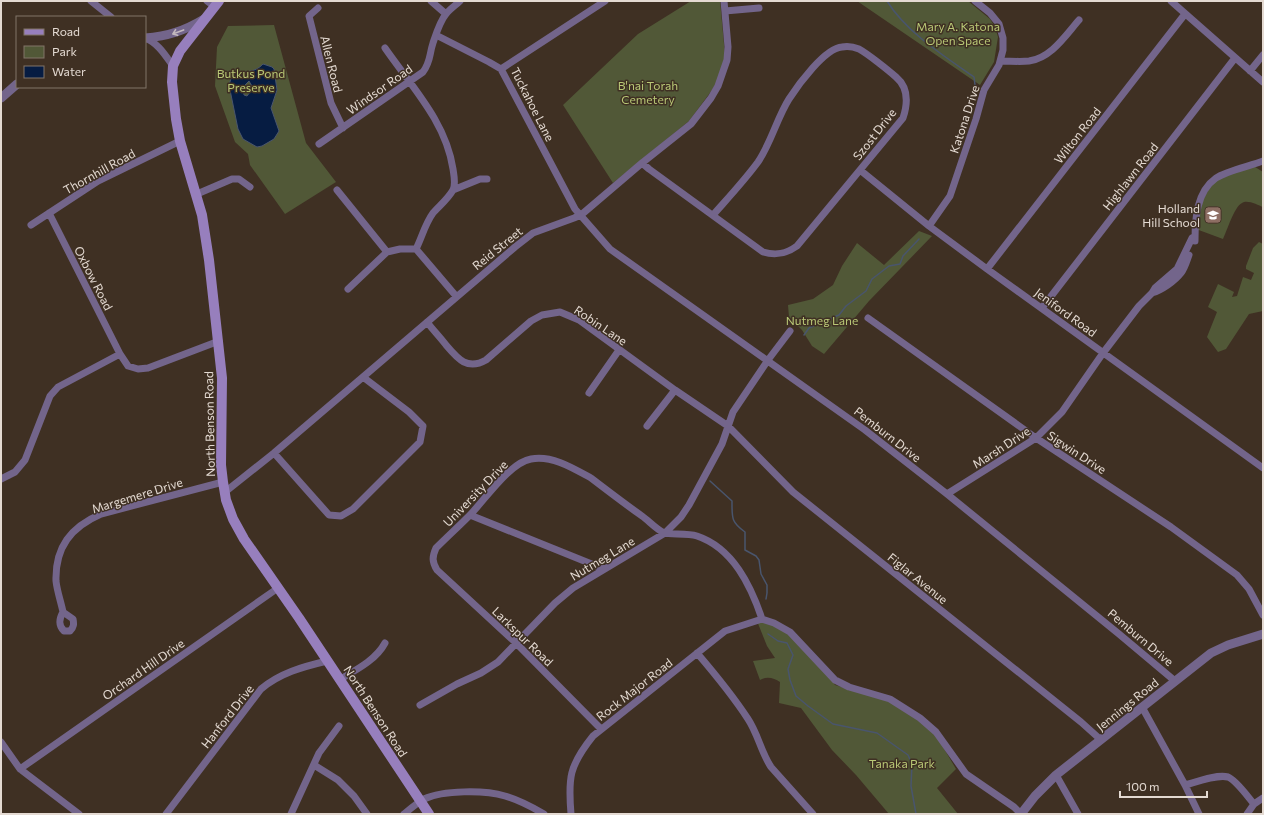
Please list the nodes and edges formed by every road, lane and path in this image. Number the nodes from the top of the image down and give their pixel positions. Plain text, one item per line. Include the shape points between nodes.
1 (91, 1) edge
2 (431, 1) edge
3 (460, 1) edge
4 (604, 1) edge
5 (724, 1) edge
6 (975, 1) edge
7 (1171, 1) edge
8 (214, 3) edge
9 (985, 4) edge
10 (318, 8) dead end
11 (759, 8) dead end
12 (725, 11) junction
13 (446, 14) junction
14 (1185, 14) junction
15 (110, 16) edge
16 (208, 16) junction
17 (1079, 20) dead end
18 (436, 35) junction
19 (146, 38) edge
20 (146, 38) edge
21 (386, 48) dead end
22 (1263, 55) edge
23 (1235, 58) junction
24 (1001, 61) junction
25 (173, 66) junction
26 (501, 70) junction
27 (1250, 71) junction
28 (410, 82) junction
29 (1263, 82) edge
30 (16, 85) edge
31 (1, 98) edge
32 (343, 128) junction
33 (180, 141) junction
34 (319, 144) dead end
35 (1263, 161) edge
36 (642, 163) junction
37 (860, 170) junction
38 (487, 179) dead end
39 (250, 187) dead end
40 (337, 190) dead end
41 (452, 190) junction
42 (197, 194) junction
43 (49, 213) junction
44 (581, 215) junction
45 (713, 215) junction
46 (31, 225) dead end
47 (929, 226) junction
48 (416, 249) junction
49 (387, 252) junction
50 (987, 269) junction
51 (348, 289) dead end
52 (456, 296) junction
53 (1042, 308) junction
54 (868, 318) dead end
55 (427, 322) junction
56 (790, 331) dead end
57 (219, 341) junction
58 (619, 350) junction
59 (1103, 353) junction
60 (120, 354) junction
61 (768, 360) junction
62 (363, 378) junction
63 (674, 390) junction
64 (589, 392) dead end
65 (647, 426) dead end
66 (728, 426) junction
67 (1036, 438) junction
68 (274, 453) junction
69 (1263, 468) edge
70 (1, 479) edge
71 (223, 482) junction
72 (224, 492) junction
73 (947, 494) junction
74 (470, 515) junction
75 (665, 533) junction
76 (433, 558) joint
77 (604, 568) junction
78 (278, 588) junction
79 (63, 612) dead end
80 (1263, 615) edge
81 (762, 619) junction
82 (1263, 634) edge
83 (385, 643) dead end
84 (516, 643) junction
85 (697, 653) junction
86 (327, 661) junction
87 (339, 680) junction
88 (1175, 681) junction
89 (420, 705) dead end
90 (1142, 707) junction
91 (339, 726) dead end
92 (601, 729) junction
93 (1101, 740) junction
94 (1, 742) edge
95 (314, 765) junction
96 (20, 769) junction
97 (1056, 775) junction
98 (1185, 785) junction
99 (1263, 798) edge
100 (420, 801) junction
101 (1254, 804) junction
102 (79, 814) edge
103 (166, 814) edge
104 (291, 814) edge
105 (367, 814) edge
106 (404, 814) edge
107 (429, 814) edge
108 (544, 814) edge
109 (571, 814) edge
110 (813, 814) edge
111 (1021, 814) edge
112 (1078, 814) edge
113 (1199, 814) edge
114 (1247, 814) edge

1 - 15 street
2 - 13 street
3 - 13 street, Windsor Road
4 - 26 street, Tuckahoe Lane
5 - 12 street, Reid Street
6 - 9 street, Katona Drive
7 - 14 street
8 - 16 main road
9 - 24 street, Katona Drive via 1001,30 1004,44
10 - 32 street, Allen Road via 309,16 331,103
11 - 12 street
12 - 36 street, Reid Street via 727,56 718,86 691,124
13 - 18 street, Windsor Road
14 - 23 street
14 - 50 street, Wilton Road
16 -> 19 street via 189,28 162,37
16 - 25 main road via 186,42
17 - 24 street via 1056,46 1042,57 1030,61
18 - 26 street
18 - 28 street, Windsor Road via 428,66
20 - 25 street via 158,47
21 - 28 street
22 - 27 street
23 - 27 street
23 - 53 street, Highlawn Road
24 - 47 street, Katona Drive via 984,90 950,196
25 - 33 main road, North Benson Road via 172,82
26 - 44 street, Tuckahoe Lane
27 - 29 street
28 - 32 street, Windsor Road
28 - 41 street via 440,127 450,152 455,180
30 - 31 street
32 - 34 street, Windsor Road
33 - 42 main road, North Benson Road
33 - 43 street, Thornhill Road via 98,181
35 - 59 street, Marsh Drive via 1215,178 1203,192 1194,237 1177,269 1139,306
36 - 44 street, Reid Street
36 - 45 street, Szost Drive
37 - 45 street, Szost Drive via 798,246 782,254 762,252
37 - 45 street, Szost Drive via 903,118 907,98 897,77 859,49 840,47 831,50 818,62 789,100 759,161
37 - 47 street, Jeniford Road
38 - 41 street via 480,179
39 - 42 street via 240,180 232,179
40 - 49 street
41 - 48 street via 432,214
42 - 57 main road, North Benson Road via 205,231
43 - 46 street, Thornhill Road
43 - 60 street, Oxbow Road
44 - 52 street, Reid Street via 533,233
44 - 61 street, Pemburn Drive via 618,256
47 - 50 street, Jeniford Road
48 - 49 street via 400,248
48 - 52 street
49 - 51 street
50 - 53 street, Jeniford Road
52 - 55 street, Reid Street
53 - 59 street, Jeniford Road
54 - 67 street, Sigwin Drive
55 - 58 street, Robin Lane via 458,359 467,363 486,360 536,318 556,312 579,320
55 - 62 street, Reid Street
56 - 61 street, Nutmeg Lane
57 - 60 street, Oxbow Road via 143,369 128,366
57 - 71 main road, North Benson Road
58 - 63 street, Robin Lane
58 - 64 street
59 - 67 street, Marsh Drive via 1062,412
59 - 69 street, Jeniford Road
60 - 70 street via 58,386 50,396 25,460 15,472
61 - 66 street, Nutmeg Lane via 733,412
61 - 73 street, Pemburn Drive via 865,430
62 - 68 street, Reid Street
62 - 68 street via 409,412 423,426 420,442 353,509 341,516 329,515
63 - 65 street
63 - 66 street, Robin Lane
66 - 75 street, Nutmeg Lane via 722,444 689,505
66 - 93 street, Figlar Avenue via 793,492
67 - 73 street, Marsh Drive
67 - 80 street, Sigwin Drive via 1171,528 1236,575 1249,589
68 - 72 street, Reid Street
71 - 72 main road, North Benson Road
71 - 79 street, Margemere Drive via 101,514 76,528 63,545 57,560 56,582
72 - 78 main road, North Benson Road via 244,539
73 - 88 street, Pemburn Drive
74 - 75 street, University Drive via 514,467 537,458 555,461 585,475
74 - 76 street, University Drive via 436,548
74 - 77 street
75 - 77 street, Nutmeg Lane
75 - 81 street via 696,536 705,539 723,552 736,564 754,595
76 - 84 street, Larkspur Road via 437,570
77 - 84 street, Nutmeg Lane via 555,603
78 - 86 main road, North Benson Road
78 - 96 street, Orchard Hill Drive
81 - 85 street, Rock Major Road via 724,631
81 - 111 street via 790,632 835,680 849,687 890,699 920,718 936,732 966,774
82 - 88 street, Jennings Road via 1220,648
83 - 87 street via 373,657
84 - 89 street, Nutmeg Lane via 490,668
84 - 92 street, Larkspur Road
85 - 92 street, Rock Major Road
85 - 110 street via 749,721 771,767
86 - 87 main road, North Benson Road
86 - 103 street, Hanford Drive via 295,669 269,682
87 - 100 main road, North Benson Road
88 - 90 street, Jennings Road
90 - 93 street, Jennings Road
90 - 98 street
91 - 95 street via 319,753
92 - 109 street, Rock Major Road via 580,752 571,773
93 - 97 street, Jennings Road
94 - 96 street
95 - 104 street
95 - 105 street via 338,780
96 - 102 street
97 - 111 street, Jennings Road
97 - 112 street
98 - 101 street via 1229,777
98 - 113 street
99 - 101 street
100 - 106 street
100 - 107 main road, North Benson Road
100 - 108 street via 445,793 484,793 504,796
101 - 114 street

